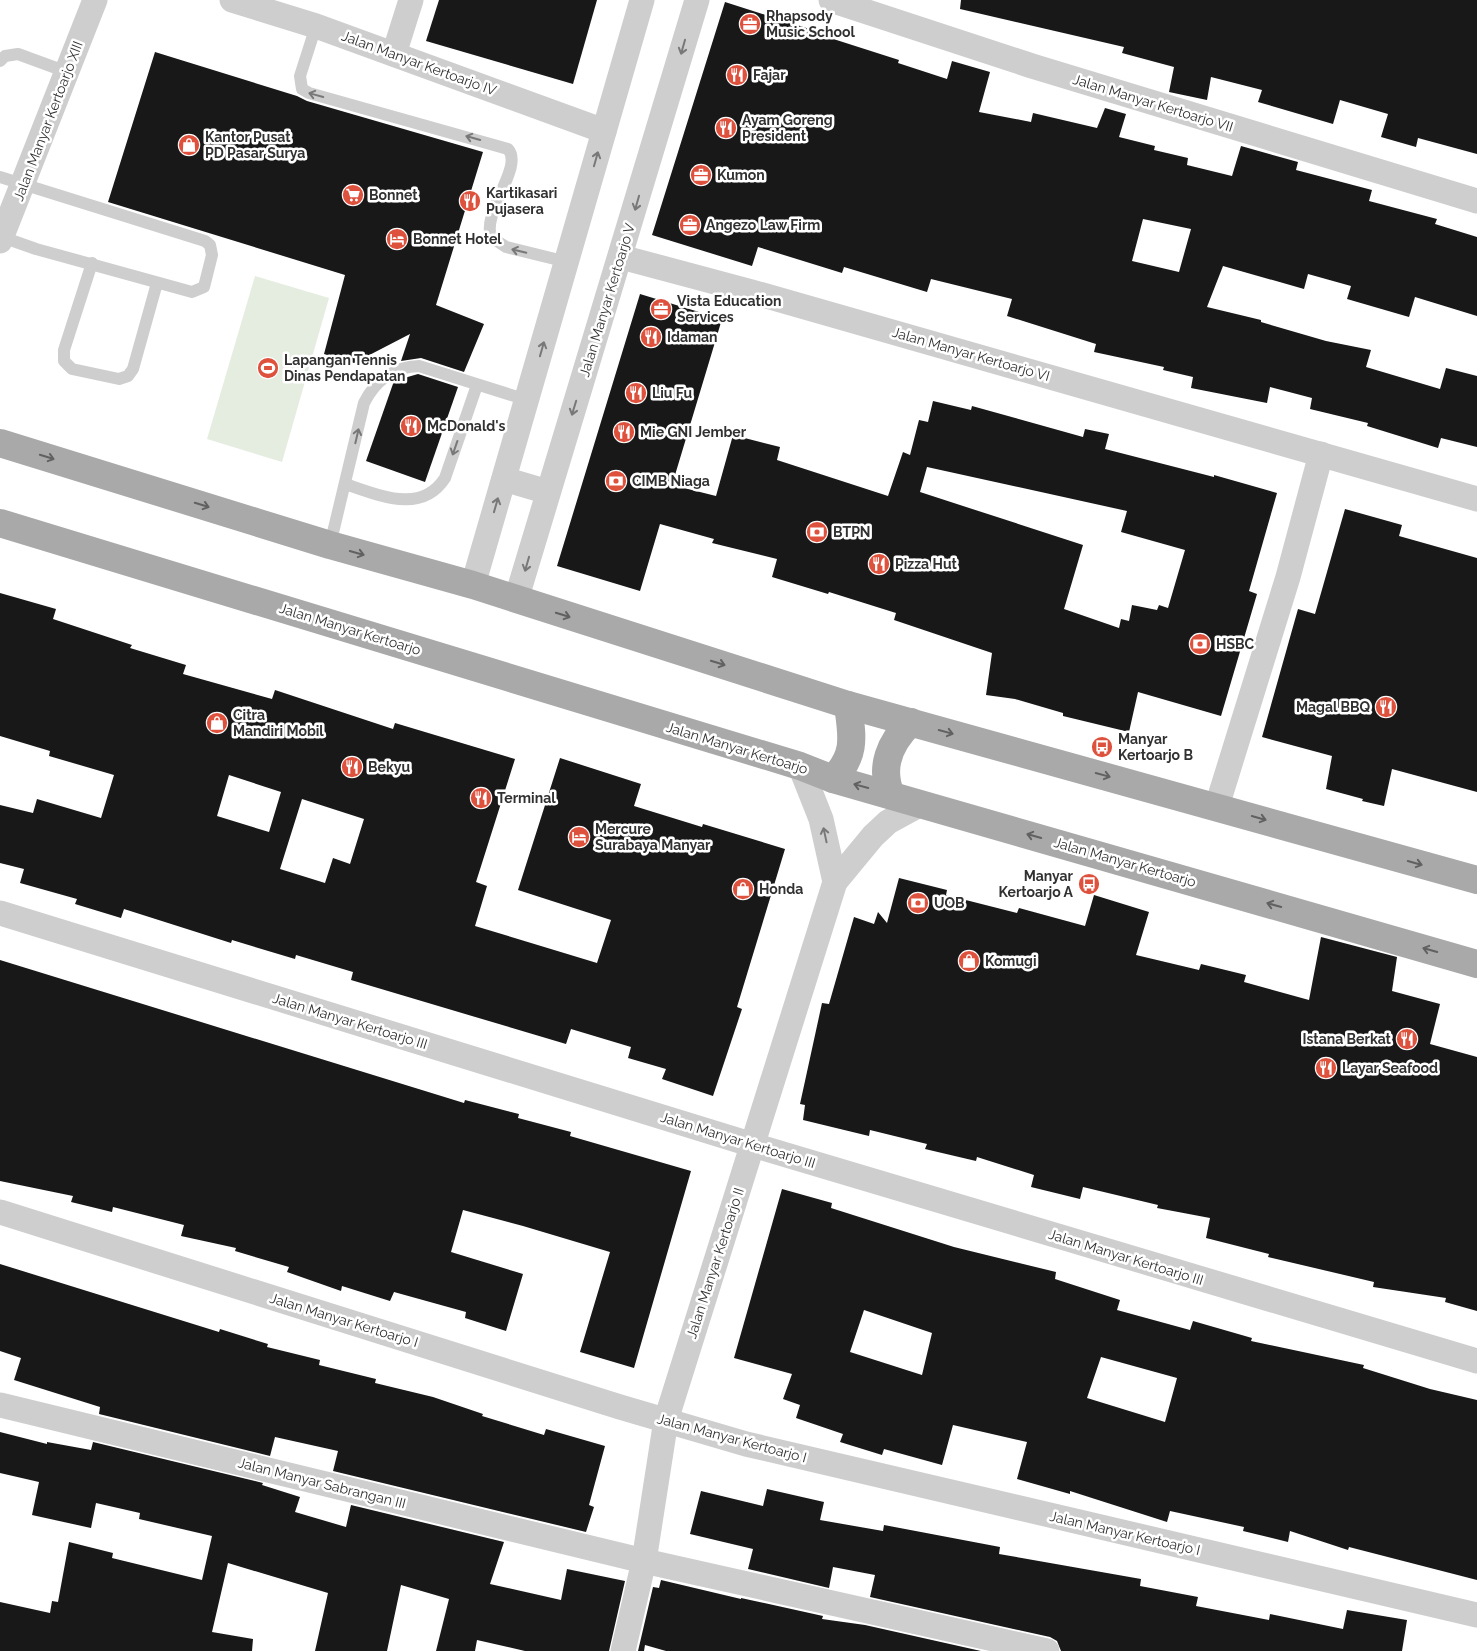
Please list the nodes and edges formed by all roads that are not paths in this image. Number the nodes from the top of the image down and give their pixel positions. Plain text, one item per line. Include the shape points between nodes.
1 (95, 0) edge
2 (232, 0) edge
3 (410, 0) edge
4 (642, 0) edge
5 (697, 0) edge
6 (831, 0) edge
7 (316, 26) junction
8 (394, 54) junction
9 (0, 61) edge
10 (67, 72) junction
11 (604, 131) junction
12 (0, 177) edge
13 (23, 185) junction
14 (1477, 201) edge
15 (1, 239) edge
16 (621, 257) junction
17 (567, 262) junction
18 (92, 263) junction
19 (157, 283) junction
20 (477, 385) junction
21 (527, 400) junction
22 (0, 443) edge
23 (1322, 454) junction
24 (504, 479) junction
25 (345, 484) junction
26 (548, 492) junction
27 (1477, 499) edge
28 (0, 523) edge
29 (330, 545) junction
30 (473, 585) junction
31 (516, 600) junction
32 (848, 704) junction
33 (911, 722) junction
34 (800, 766) junction
35 (833, 779) junction
36 (891, 795) junction
37 (921, 804) junction
38 (1217, 806) junction
39 (1477, 880) edge
40 (835, 882) junction
41 (0, 913) edge
42 (1477, 964) edge
43 (753, 1145) junction
44 (0, 1212) edge
45 (1477, 1361) edge
46 (0, 1405) edge
47 (666, 1420) junction
48 (644, 1561) junction
49 (1477, 1615) edge
50 (623, 1651) edge
51 (1047, 1651) edge

1 - 10 street, Jalan Manyar Kertoarjo XIII
2 - 7 street, Jalan Manyar Kertoarjo IV
3 - 8 street
4 - 11 street
5 -> 16 street, Jalan Manyar Kertoarjo V
6 - 14 street, Jalan Manyar Kertoarjo VII via 1032,66
7 - 8 street, Jalan Manyar Kertoarjo IV
17 -> 7 lane via 506,248 491,237 491,217 511,167 512,156 508,149 302,90 300,76
8 - 11 street, Jalan Manyar Kertoarjo IV
9 - 10 lane via 4,56 18,54
10 - 13 street, Jalan Manyar Kertoarjo XIII
17 -> 11 street
12 - 13 lane
13 - 15 street, Jalan Manyar Kertoarjo XIII
13 - 19 lane via 205,241 210,246 212,255 204,286 192,292
15 - 18 lane
16 - 23 street, Jalan Manyar Kertoarjo VI
16 -> 26 street, Jalan Manyar Kertoarjo V
21 -> 17 street
18 - 19 lane
18 - 19 lane via 64,350 64,361 72,369 119,379 128,376 133,369
20 - 21 lane
20 -> 25 lane via 445,478 436,490 421,498 398,499
25 -> 20 lane via 364,403 380,380 400,368 419,366
21 - 24 street
22 -> 29 main road
23 - 27 street, Jalan Manyar Kertoarjo VI
23 - 38 street via 1288,577
24 - 26 street
30 -> 24 street
25 - 29 lane
26 -> 31 street, Jalan Manyar Kertoarjo V
28 - 34 main road, Jalan Manyar Kertoarjo
29 -> 30 main road
30 - 31 main road
31 -> 32 main road
32 - 33 main road
32 - 35 main road via 852,736 850,755
33 - 36 main road via 900,732 890,752 885,776
33 -> 38 main road
34 - 35 main road, Jalan Manyar Kertoarjo
40 -> 34 street, Jalan Manyar Kertoarjo II via 822,819
36 -> 35 main road, Jalan Manyar Kertoarjo
36 - 37 main road, Jalan Manyar Kertoarjo
37 - 40 street, Jalan Manyar Kertoarjo II via 888,822
42 -> 37 main road, Jalan Manyar Kertoarjo
38 -> 39 main road
40 - 43 street, Jalan Manyar Kertoarjo II
41 - 43 street, Jalan Manyar Kertoarjo III
43 - 45 street, Jalan Manyar Kertoarjo III
43 - 47 street, Jalan Manyar Kertoarjo II
44 - 47 street, Jalan Manyar Kertoarjo I
46 - 48 street, Jalan Manyar Sabrangan III
47 - 48 street, Jalan Manyar Kertoarjo II
47 - 49 street, Jalan Manyar Kertoarjo I via 746,1444
48 - 50 street, Jalan Manyar Kertoarjo II
48 - 51 street, Jalan Manyar Sabrangan III

